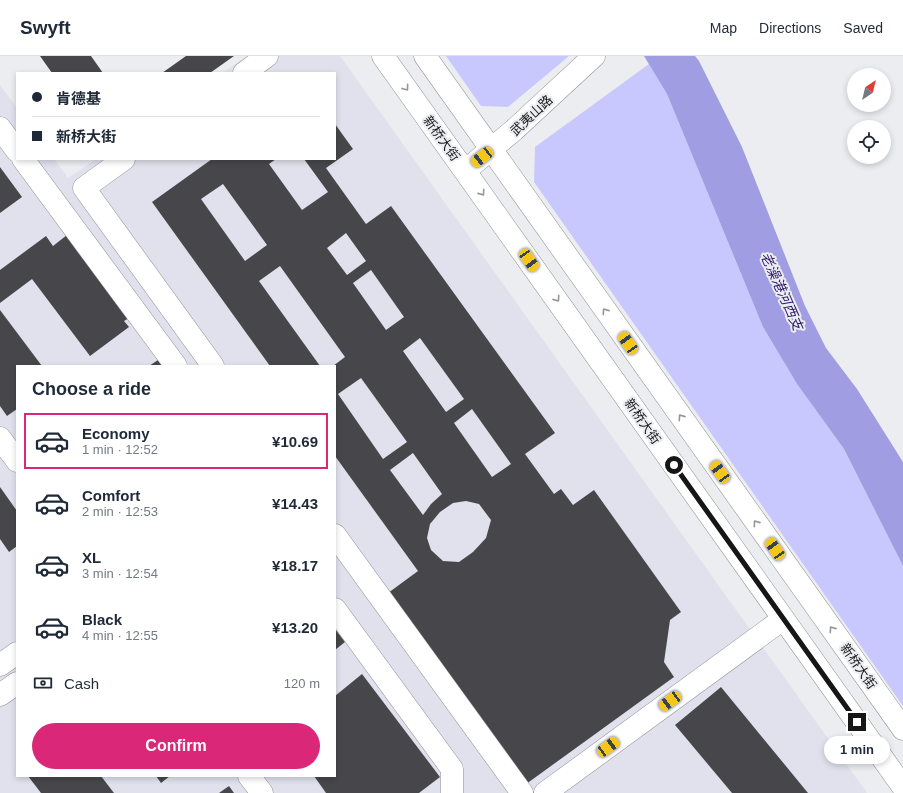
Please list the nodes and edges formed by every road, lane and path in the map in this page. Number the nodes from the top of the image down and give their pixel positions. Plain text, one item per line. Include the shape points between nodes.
1 (267, 56) edge
2 (383, 56) edge
3 (425, 56) edge
4 (594, 56) edge
5 (245, 72) edge
6 (0, 128) edge
7 (16, 150) edge
8 (491, 151) junction
9 (24, 160) edge
10 (123, 160) edge
11 (466, 170) junction
12 (175, 365) edge
13 (212, 365) edge
14 (0, 438) edge
15 (16, 460) edge
16 (336, 536) edge
17 (336, 609) edge
18 (783, 618) junction
19 (16, 654) edge
20 (0, 665) edge
21 (16, 684) edge
22 (0, 695) edge
23 (903, 729) edge
24 (251, 777) edge
25 (903, 787) edge
26 (262, 793) edge
27 (452, 793) edge
28 (522, 793) edge
29 (545, 793) edge

1 - 5 street
2 -> 11 street, 新桥大街
3 - 8 street, 新桥大街
4 - 8 street, 武夷山路
6 - 7 street
8 - 11 street, 武夷山路
23 -> 8 street, 新桥大街
9 - 12 street
10 - 13 street via 84,188
11 -> 18 street, 新桥大街
14 - 15 street
16 - 28 street
17 - 27 street via 452,769
18 - 25 street, 新桥大街
18 - 29 street
19 - 20 street
21 - 22 street
24 - 26 street

